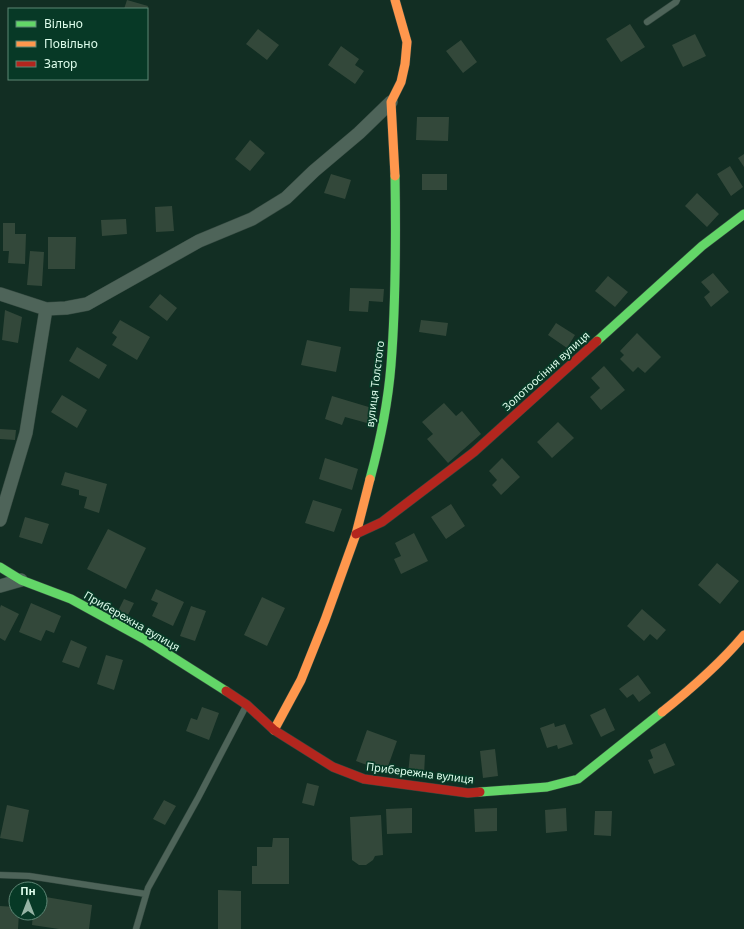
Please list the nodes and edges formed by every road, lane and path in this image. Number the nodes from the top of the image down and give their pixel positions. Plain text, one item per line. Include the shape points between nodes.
1 (395, 0) edge
2 (677, 0) edge
3 (647, 22) dead end
4 (391, 102) junction
5 (744, 214) edge
6 (0, 294) edge
7 (46, 309) junction
8 (0, 520) edge
9 (356, 534) junction
10 (0, 567) edge
11 (21, 580) junction
12 (0, 586) edge
13 (744, 634) edge
14 (247, 705) junction
15 (274, 730) junction
16 (0, 875) edge
17 (146, 894) junction
18 (136, 929) edge

1 - 4 street, вулиця Толстого via 407,42 402,76
2 - 3 lane
4 - 7 street via 286,198 252,218 199,242 87,304
4 - 9 street, вулиця Толстого via 396,233 391,366 380,440
5 - 9 street, Золотоосіння вулиця via 702,246 474,452 382,522
6 - 7 street
7 - 8 street via 26,433
9 - 15 street, вулиця Толстого via 301,680
10 - 11 street, Прибережна вулиця
11 - 12 street
11 - 14 street, Прибережна вулиця via 71,599 144,639
13 - 15 street, Прибережна вулиця via 732,650 698,684 578,779 547,787 468,793 364,779 333,767
14 - 15 street, Прибережна вулиця
14 - 17 lane
16 - 17 lane via 29,876
17 - 18 lane

